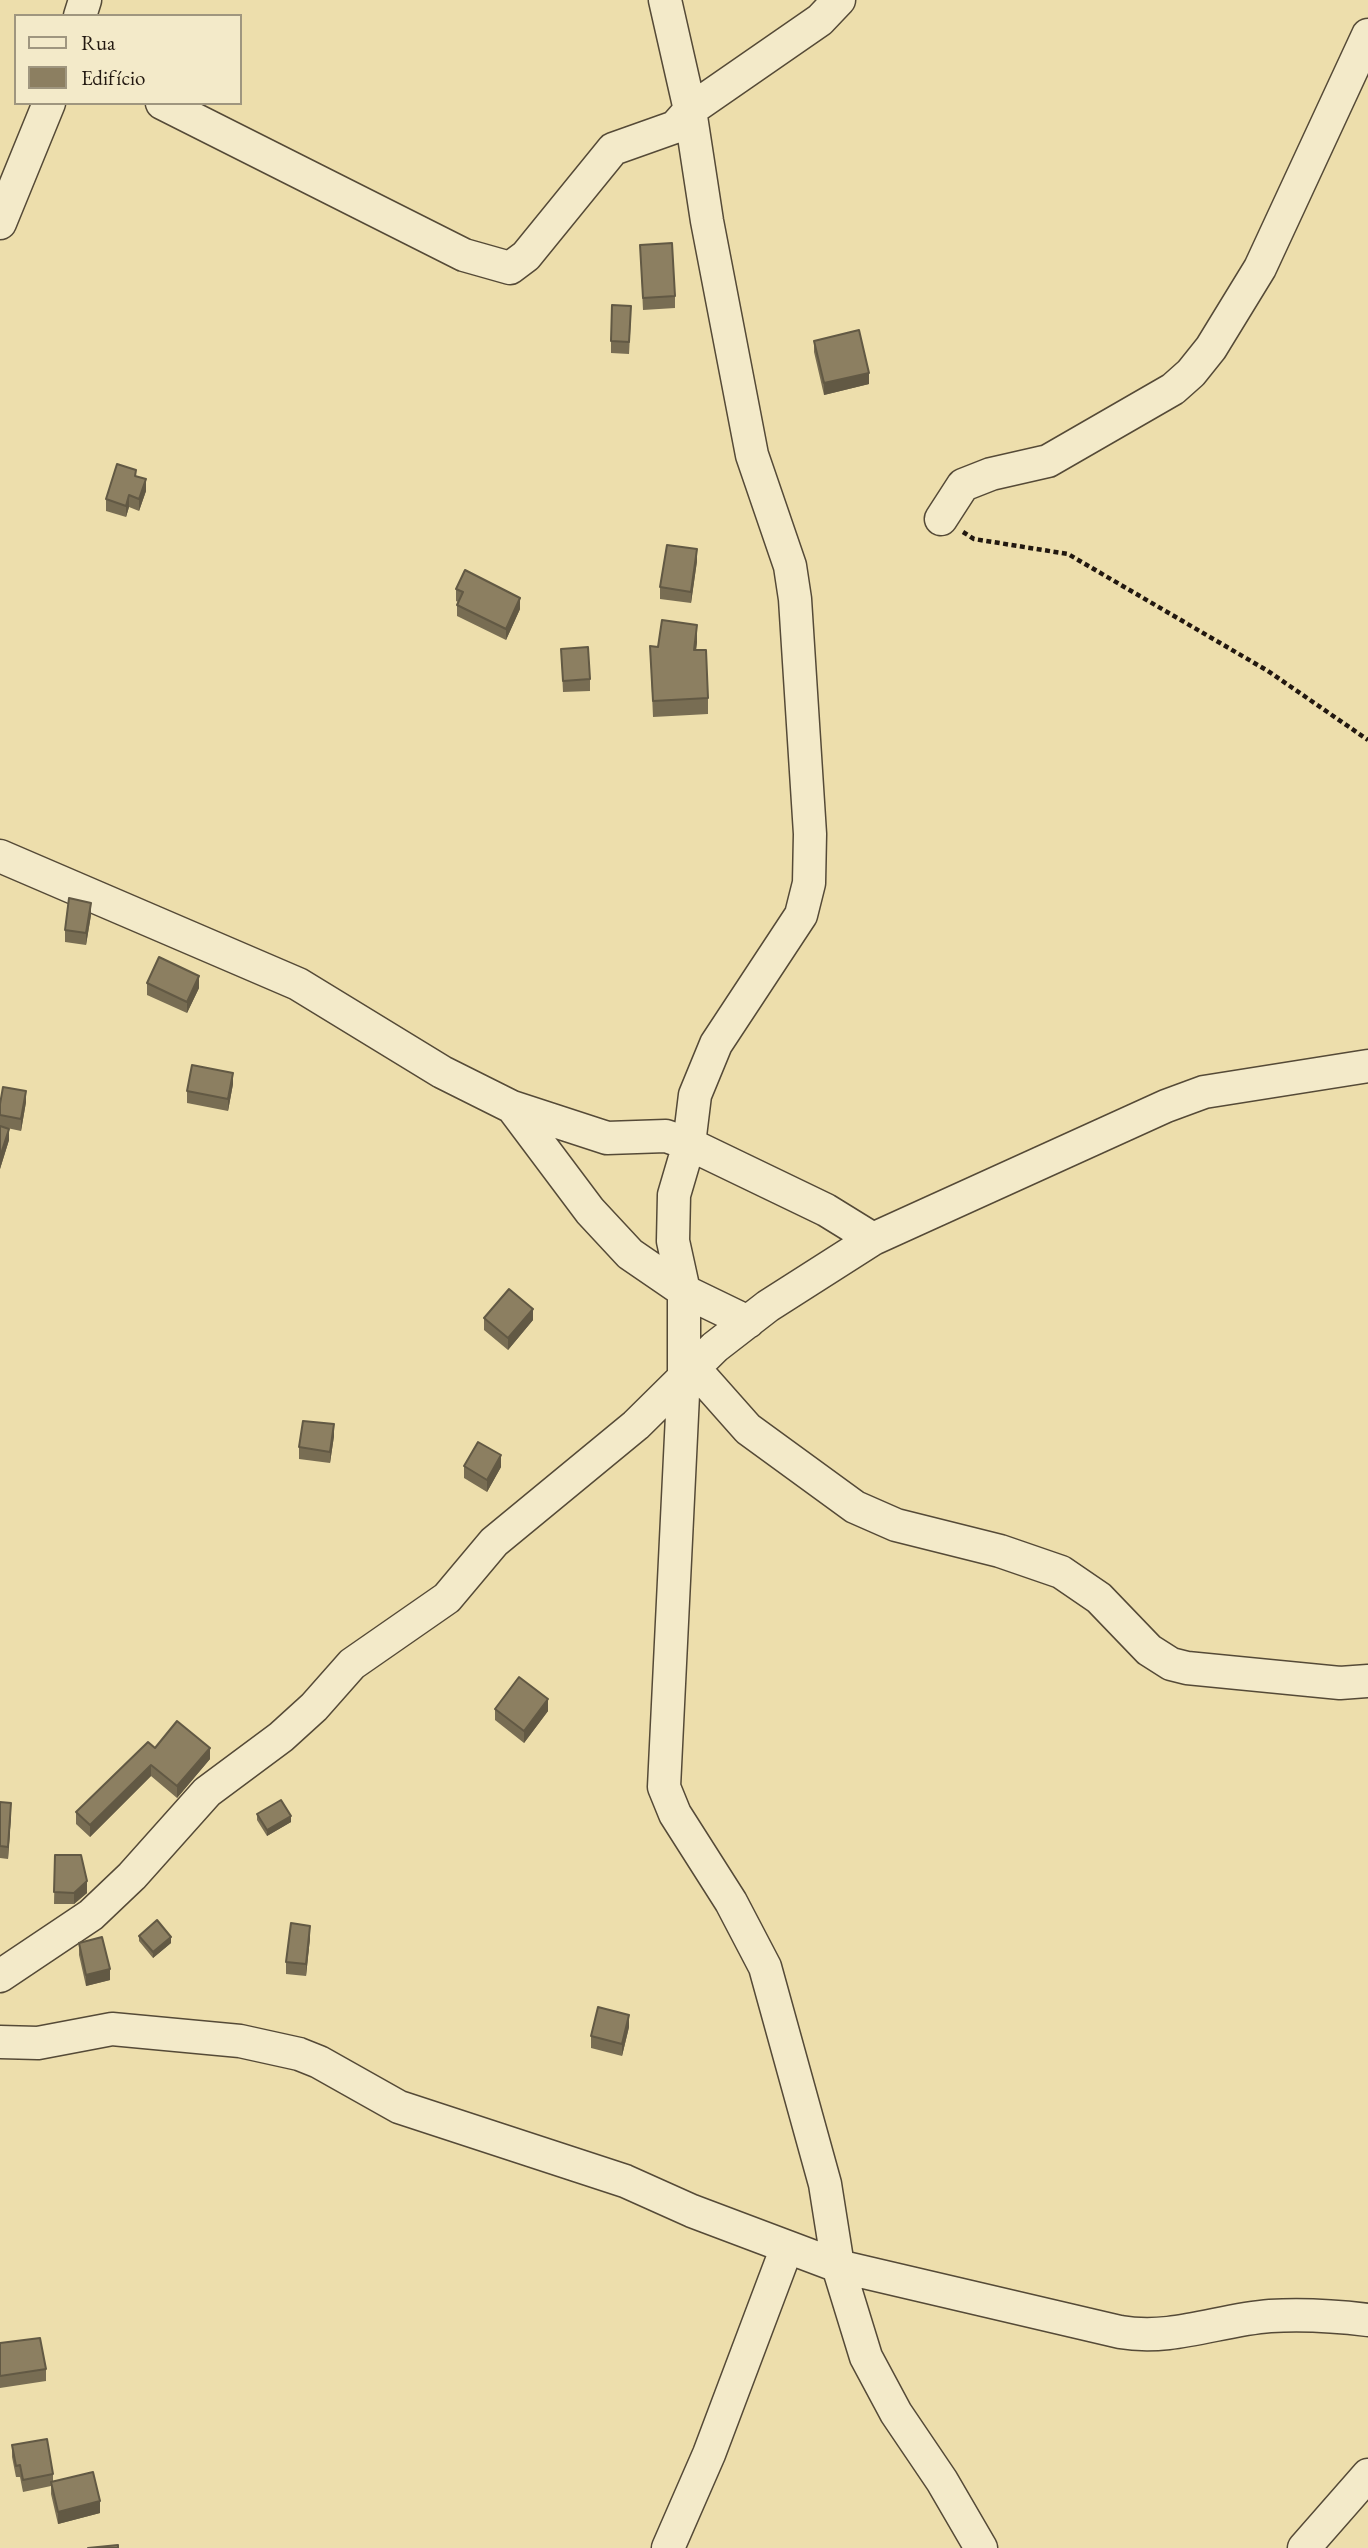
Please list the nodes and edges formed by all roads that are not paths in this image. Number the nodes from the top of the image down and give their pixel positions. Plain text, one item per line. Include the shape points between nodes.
1 (665, 0) edge
2 (839, 0) edge
3 (1368, 35) edge
4 (48, 105) edge
5 (166, 105) edge
6 (690, 110) junction
7 (0, 223) edge
8 (941, 519) road end
9 (0, 856) edge
10 (1368, 1066) edge
11 (512, 1107) junction
12 (689, 1144) junction
13 (873, 1239) junction
14 (684, 1292) junction
15 (748, 1322) junction
16 (689, 1371) junction
17 (1368, 1681) edge
18 (0, 1976) edge
19 (0, 2042) edge
20 (787, 2247) junction
21 (838, 2266) junction
22 (1368, 2320) edge
23 (1368, 2475) edge
24 (668, 2548) edge
25 (981, 2548) edge
26 (1304, 2548) edge

1 - 6 street
2 - 6 street via 820,20
3 - 8 street via 1260,268 1191,373 1154,401 1048,461 963,485
4 - 7 street
5 - 6 street via 464,255 504,269 526,256 612,149 675,127
6 - 12 street via 752,455 790,566 810,834 809,883 801,915 716,1044 695,1095
9 - 11 street via 298,984 442,1072
10 - 13 street via 1205,1091
11 - 12 street via 607,1138 666,1136
11 - 14 street via 609,1234
12 - 13 street via 826,1210
12 - 14 street via 674,1195 674,1241
13 - 15 street
14 - 15 street
14 - 16 street
15 - 16 street
16 - 17 street via 748,1429 855,1507 896,1525 1061,1572 1099,1598 1149,1650 1171,1664 1295,1679
16 - 18 street via 636,1424 494,1542 447,1598 352,1664 281,1737 207,1792 91,1915
16 - 21 street via 664,1787 675,1814 731,1902 765,1967 825,2184
19 - 20 street via 38,2043 111,2029 240,2041 299,2054 398,2106 625,2182
20 - 21 street
20 - 24 street via 709,2454
21 - 22 street via 1145,2336 1269,2316
21 - 25 street via 866,2357
23 - 26 street

